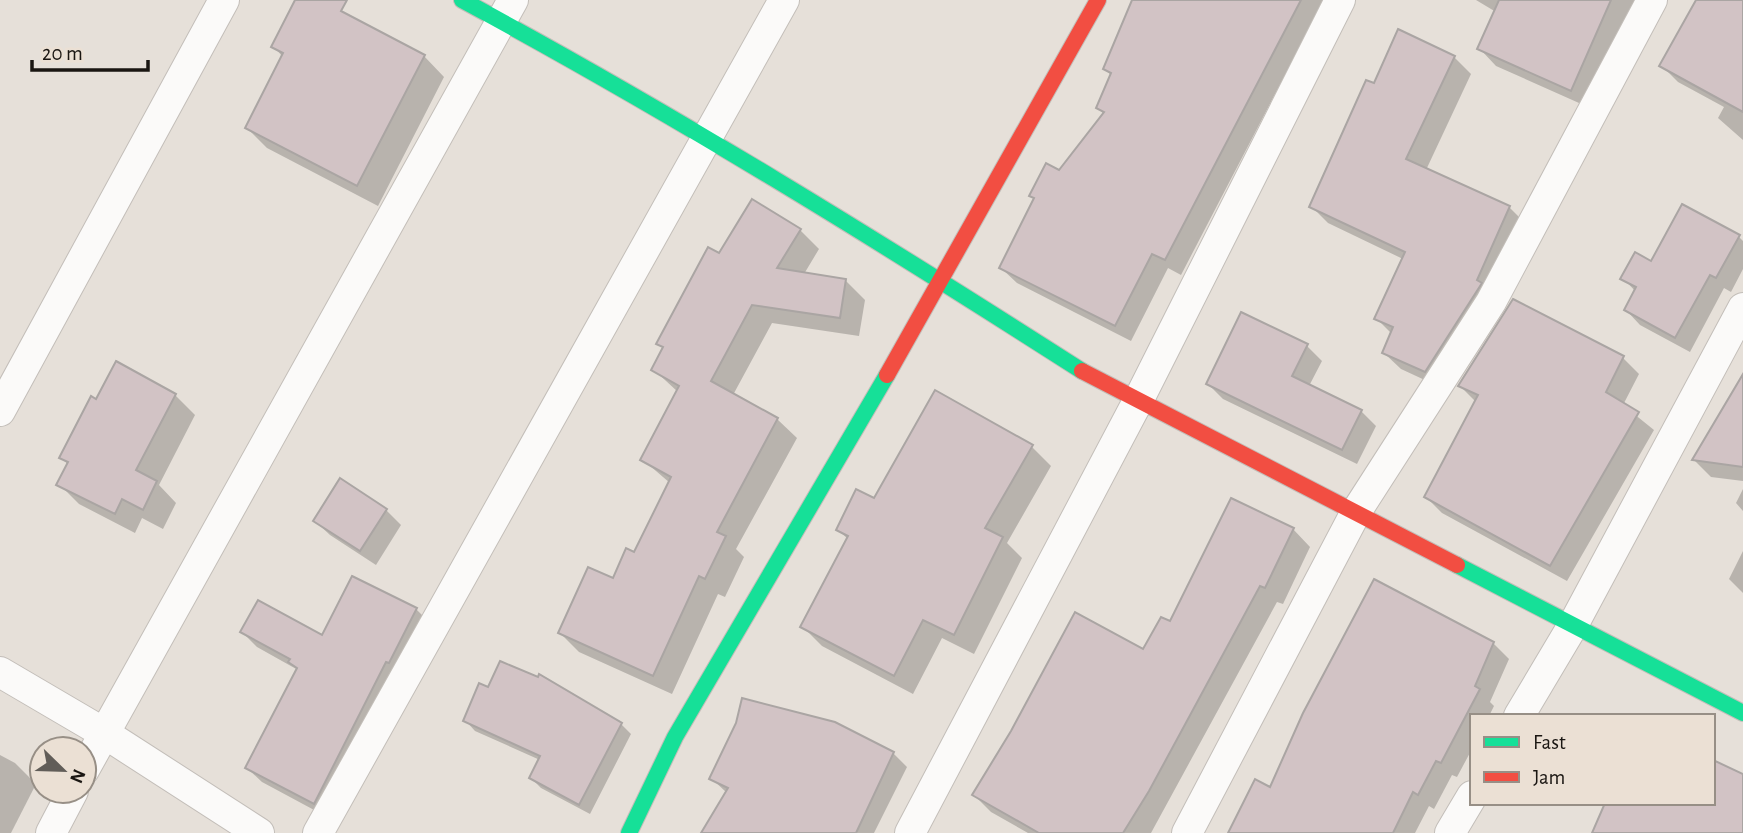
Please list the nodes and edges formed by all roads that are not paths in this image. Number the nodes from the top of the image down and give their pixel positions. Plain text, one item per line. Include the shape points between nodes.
1 (224, 0) edge
2 (462, 0) edge
3 (784, 0) edge
4 (1098, 0) edge
5 (1340, 0) edge
6 (1652, 0) edge
7 (507, 10) edge
8 (707, 140) junction
9 (942, 281) junction
10 (1743, 308) edge
11 (1138, 401) junction
12 (0, 411) edge
13 (1356, 512) junction
14 (1572, 627) junction
15 (0, 671) edge
16 (1742, 710) edge
17 (1520, 714) edge
18 (104, 733) junction
19 (98, 744) edge
20 (1470, 799) edge
21 (66, 805) edge
22 (51, 833) edge
23 (259, 833) edge
24 (318, 833) edge
25 (629, 833) edge
26 (910, 833) edge
27 (1187, 833) edge
28 (1450, 833) edge

1 - 12 street
2 - 7 street
3 - 8 street
4 - 9 street
5 - 11 street
6 - 13 street via 1491,302
7 - 8 street via 589,68
7 - 18 street
8 - 9 street
8 - 24 street
9 - 11 street via 1095,379
9 - 25 street via 675,737
10 - 14 street
11 - 13 street
11 - 26 street
13 - 14 street
13 - 27 street
14 - 16 street
14 - 17 street
15 - 18 street
18 - 19 street
18 - 23 street
20 - 28 street
21 - 22 street

